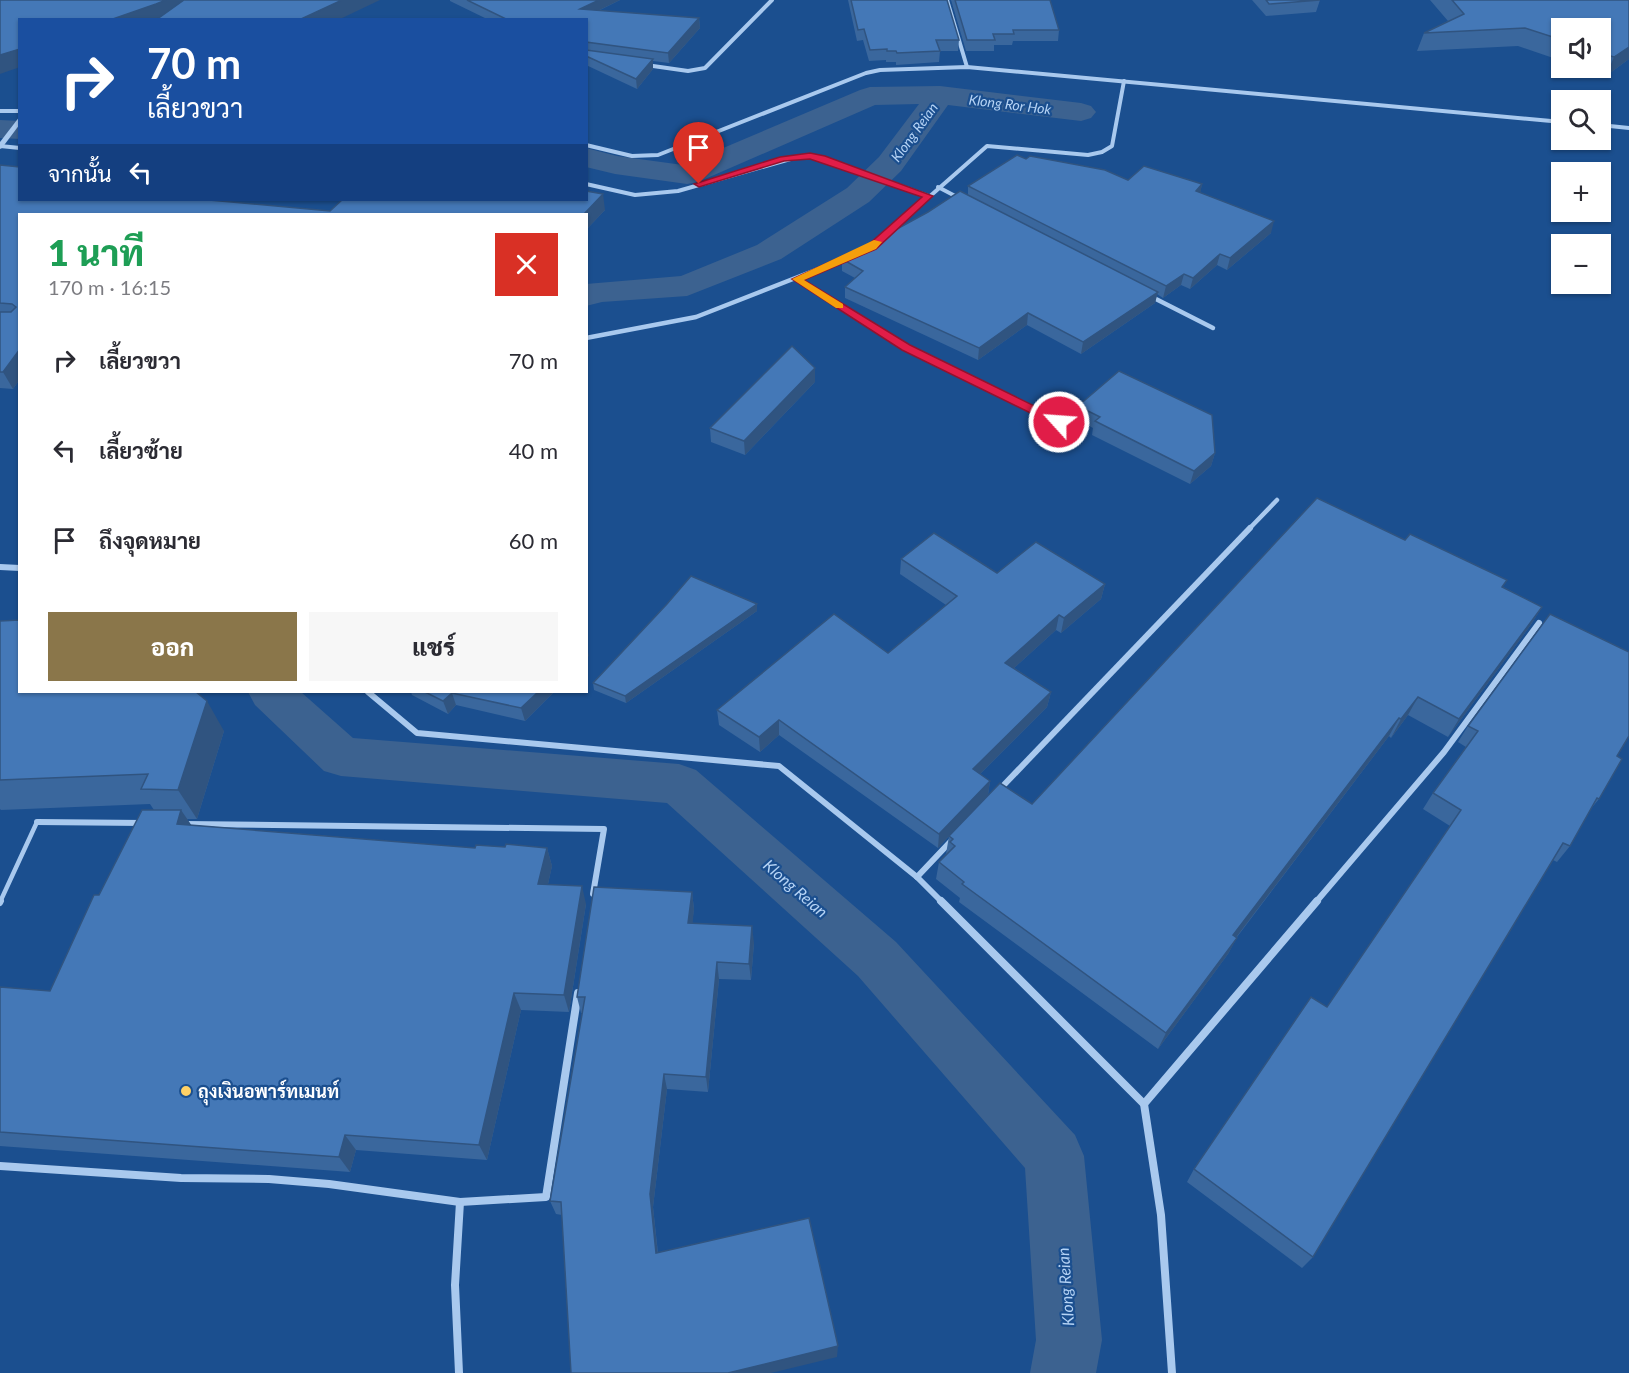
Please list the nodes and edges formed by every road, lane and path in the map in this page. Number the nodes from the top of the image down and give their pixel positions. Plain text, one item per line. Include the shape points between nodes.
1 (772, 0) edge
2 (947, 0) edge
3 (639, 64) edge
4 (967, 67) junction
5 (1124, 81) junction
6 (0, 111) edge
7 (18, 111) edge
8 (18, 121) edge
9 (1551, 121) edge
10 (1611, 126) edge
11 (1629, 128) edge
12 (588, 145) edge
13 (0, 147) edge
14 (18, 148) edge
15 (588, 184) edge
16 (938, 187) junction
17 (928, 196) junction
18 (970, 204) edge
19 (873, 246) edge
20 (851, 256) edge
21 (797, 279) junction
22 (1139, 290) edge
23 (1213, 328) dead end
24 (588, 338) edge
25 (1059, 422) dead end
26 (1277, 500) dead end
27 (0, 567) edge
28 (18, 568) edge
29 (1539, 623) edge
30 (369, 693) edge
31 (991, 799) edge
32 (37, 822) joint
33 (155, 824) edge
34 (179, 824) edge
35 (958, 834) edge
36 (917, 877) junction
37 (593, 898) edge
38 (0, 903) edge
39 (580, 979) edge
40 (1144, 1104) junction
41 (0, 1166) edge
42 (460, 1202) junction
43 (459, 1373) edge
44 (1172, 1373) edge

1 - 3 street via 705,68 688,72
2 - 4 street
4 - 5 street
4 - 12 street via 866,73 658,155 632,156
5 - 9 street
5 - 16 street via 1109,149 1088,155 987,146
6 - 7 street
8 - 13 street
10 - 11 street
13 - 14 street
15 - 17 street via 635,195 678,191 801,156 822,158
16 - 17 street
16 - 18 street
17 - 19 street
20 - 21 street
21 - 24 street via 696,317
21 - 25 street via 906,347
22 - 23 street
26 - 31 street
27 - 28 street
29 - 40 street via 1444,752
30 - 36 street via 417,733 779,766
32 - 33 street
32 - 38 lane
34 - 37 street via 604,829
35 - 36 street
36 - 40 street
39 - 42 street via 546,1197
40 - 44 street via 1161,1215
41 - 42 street via 181,1178 269,1179
42 - 43 street via 455,1285

